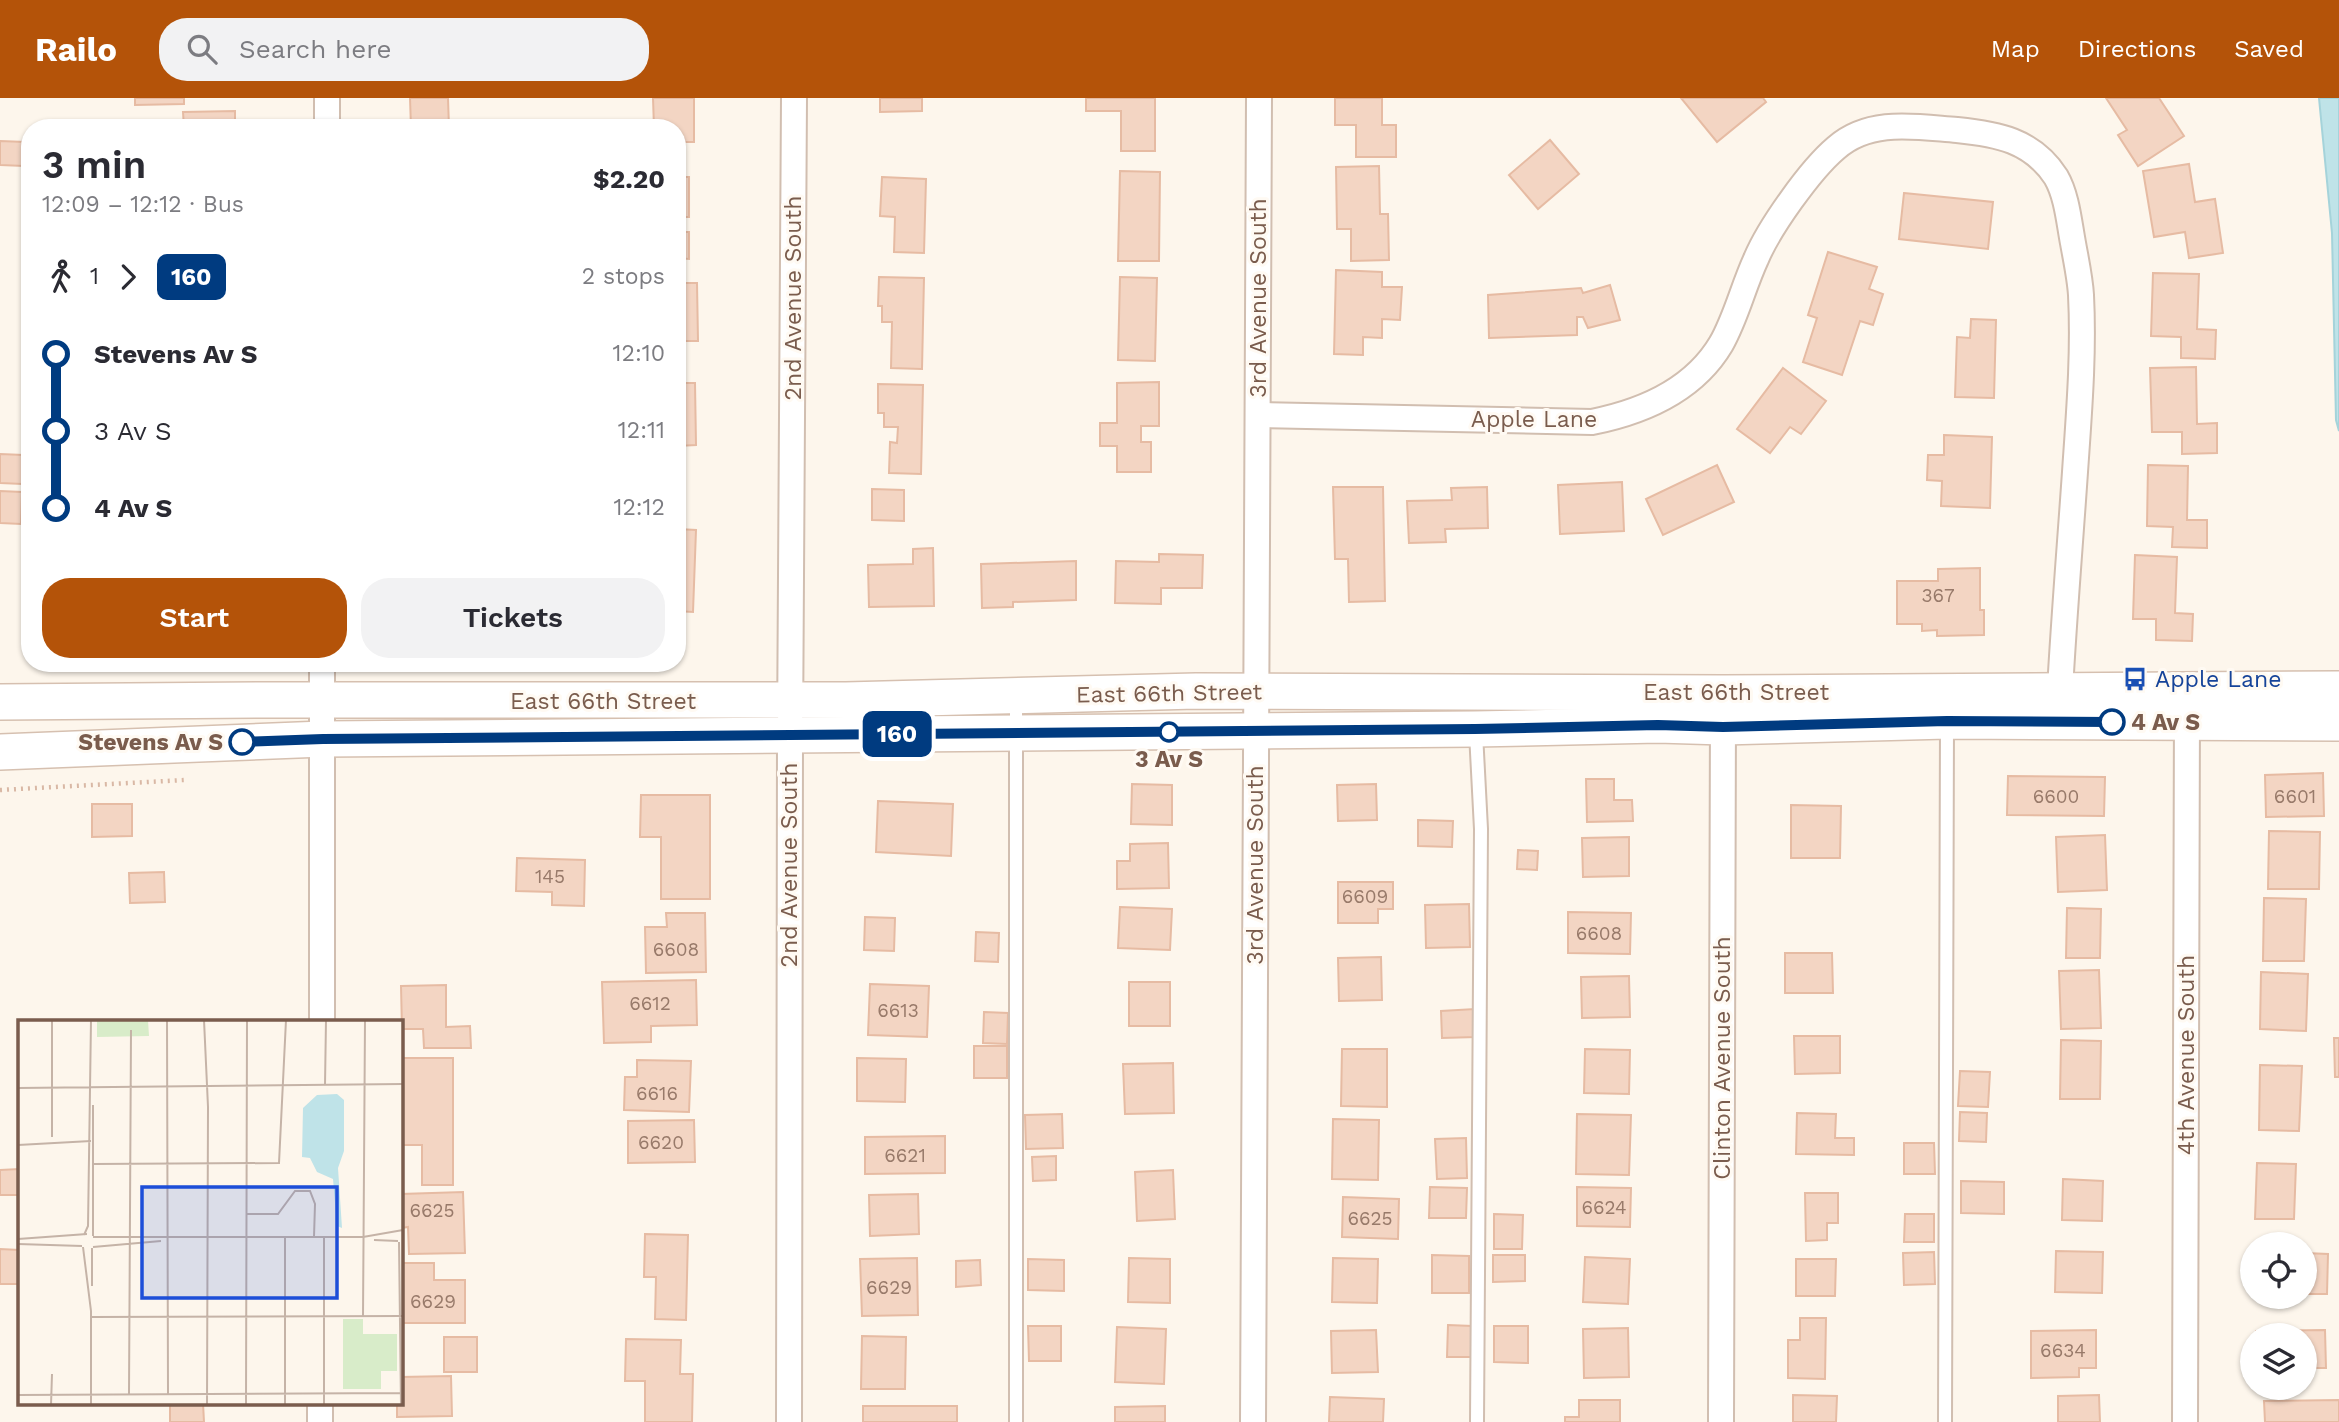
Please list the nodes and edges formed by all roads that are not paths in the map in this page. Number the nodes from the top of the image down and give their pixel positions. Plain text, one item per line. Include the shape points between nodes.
1 (327, 98) edge
2 (794, 98) edge
3 (1259, 98) edge
4 (327, 119) edge
5 (1258, 415) junction
6 (322, 672) edge
7 (2339, 689) edge
8 (2060, 690) junction
9 (1256, 692) junction
10 (1016, 697) junction
11 (791, 699) junction
12 (322, 701) junction
13 (0, 702) edge
14 (2187, 706) junction
15 (1723, 710) junction
16 (1947, 721) junction
17 (2339, 723) edge
18 (1475, 729) junction
19 (1256, 731) junction
20 (1015, 733) junction
21 (790, 734) junction
22 (323, 739) junction
23 (0, 752) edge
24 (322, 1020) edge
25 (320, 1404) edge
26 (320, 1422) edge
27 (789, 1422) edge
28 (1016, 1422) edge
29 (1253, 1422) edge
30 (1477, 1422) edge
31 (1720, 1422) edge
32 (1945, 1422) edge
33 (2185, 1422) edge

1 - 4 street
2 - 11 street, 2nd Avenue South
3 - 5 street, 3rd Avenue South
5 - 8 street, Apple Lane via 1592,422 1628,414 1664,399 1695,375 1720,346 1756,258 1784,211 1837,147 1889,125 2012,139 2036,154 2056,178 2067,207 2081,293 2081,381
5 - 9 street, 3rd Avenue South
6 - 12 street
7 - 14 main road, East 66th Street
8 - 14 main road, East 66th Street
8 - 15 main road, East 66th Street
9 - 10 main road, East 66th Street
9 - 15 main road, East 66th Street
9 - 19 street, 3rd Avenue South
10 - 11 main road, East 66th Street
10 - 20 lane
11 - 12 main road, East 66th Street
11 - 21 street, 2nd Avenue South
12 - 13 main road, East 66th Street
12 - 22 street
14 - 16 main road, East 66th Street
14 - 17 main road, East 66th Street
14 - 33 street, 4th Avenue South
15 - 16 main road, East 66th Street
15 - 18 main road, East 66th Street via 1658,725
15 - 31 street, Clinton Avenue South
16 - 32 lane
18 - 19 main road, East 66th Street
18 - 30 lane via 1481,829
19 - 20 main road, East 66th Street
19 - 29 street, 3rd Avenue South
20 - 21 main road, East 66th Street
20 - 28 lane
21 - 22 main road, East 66th Street
21 - 27 street, 2nd Avenue South
22 - 23 main road, East 66th Street
22 - 24 street
25 - 26 street

